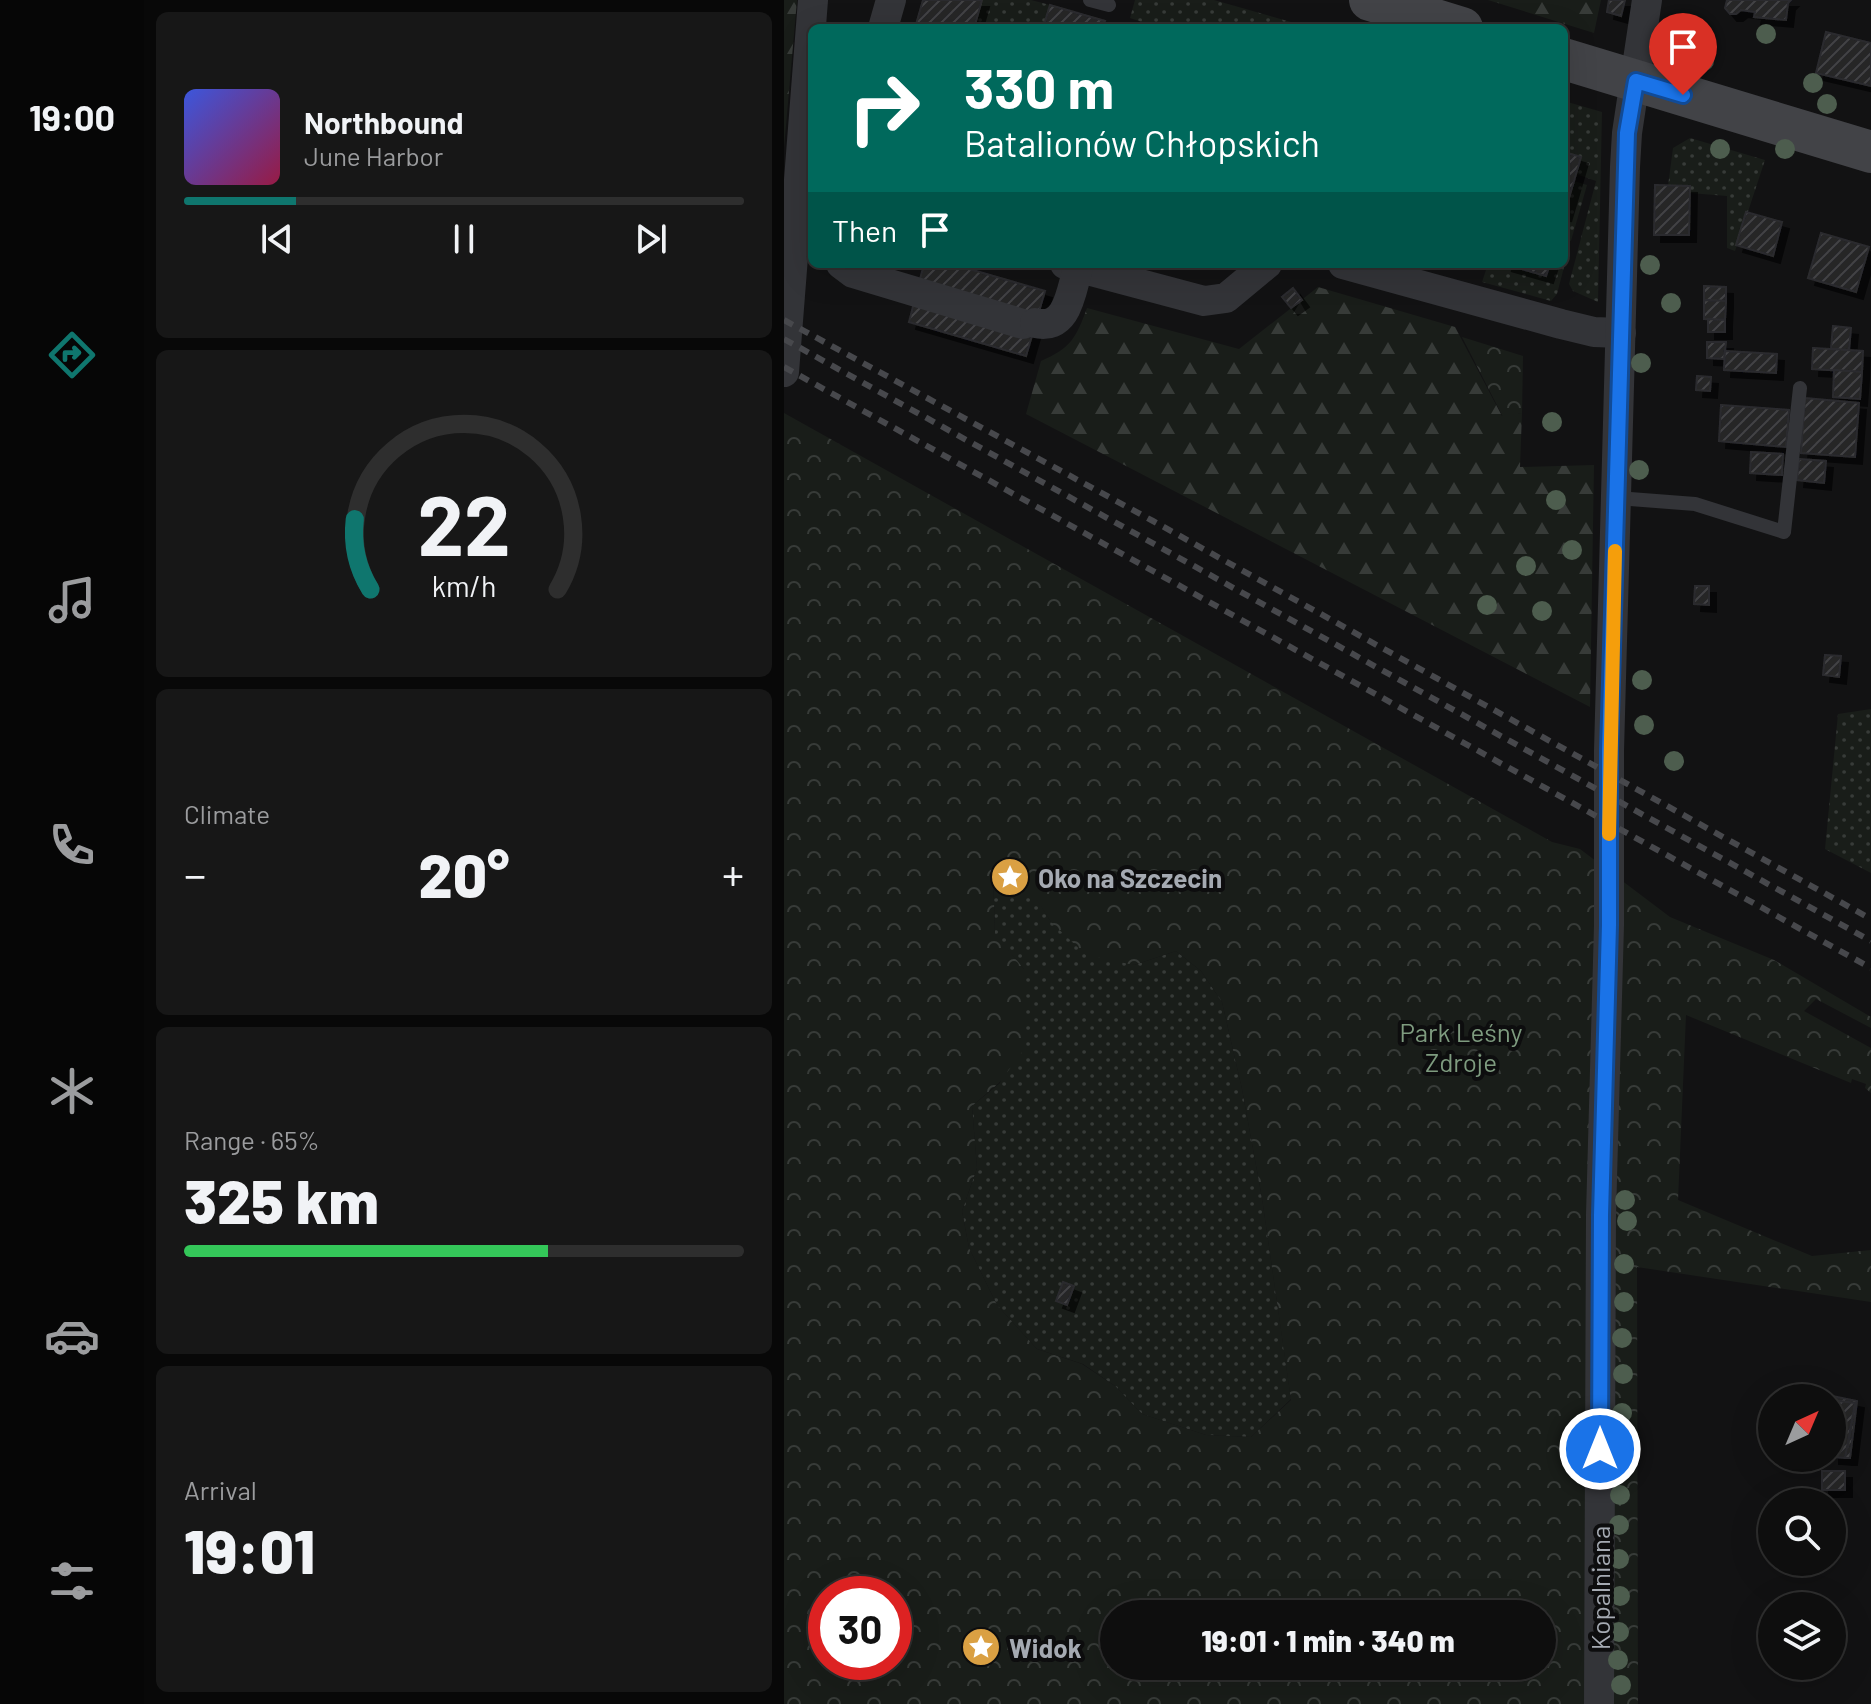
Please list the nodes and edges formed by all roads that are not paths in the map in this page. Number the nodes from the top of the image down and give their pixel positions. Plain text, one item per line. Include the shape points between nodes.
1 (813, 0) edge
2 (891, 0) edge
3 (1090, 0) edge
4 (1370, 0) edge
5 (1647, 0) edge
6 (1109, 5) dead end
7 (812, 24) edge
8 (884, 24) edge
9 (1449, 24) edge
10 (1568, 60) edge
11 (1636, 81) junction
12 (808, 133) edge
13 (1871, 152) edge
14 (806, 186) edge
15 (846, 268) edge
16 (1072, 268) edge
17 (1080, 268) edge
18 (1262, 268) edge
19 (1358, 268) edge
20 (1621, 333) junction
21 (784, 372) edge
22 (1800, 388) dead end
23 (1617, 498) junction
24 (1599, 1704) edge

1 - 7 street
2 - 8 street
3 - 6 lane
4 - 9 street
5 - 11 street, Kopalniana
10 - 11 street
11 - 13 street
11 - 20 street, Kopalniana via 1627,133
12 - 14 street
14 - 21 street
15 - 16 street via 1029,323 1051,324 1066,309
17 - 18 street via 1204,301 1226,298
19 - 20 street via 1572,327
20 - 23 street, Kopalniana
22 - 23 lane via 1784,532 1695,504
23 - 24 street, Kopalniana via 1601,1215

